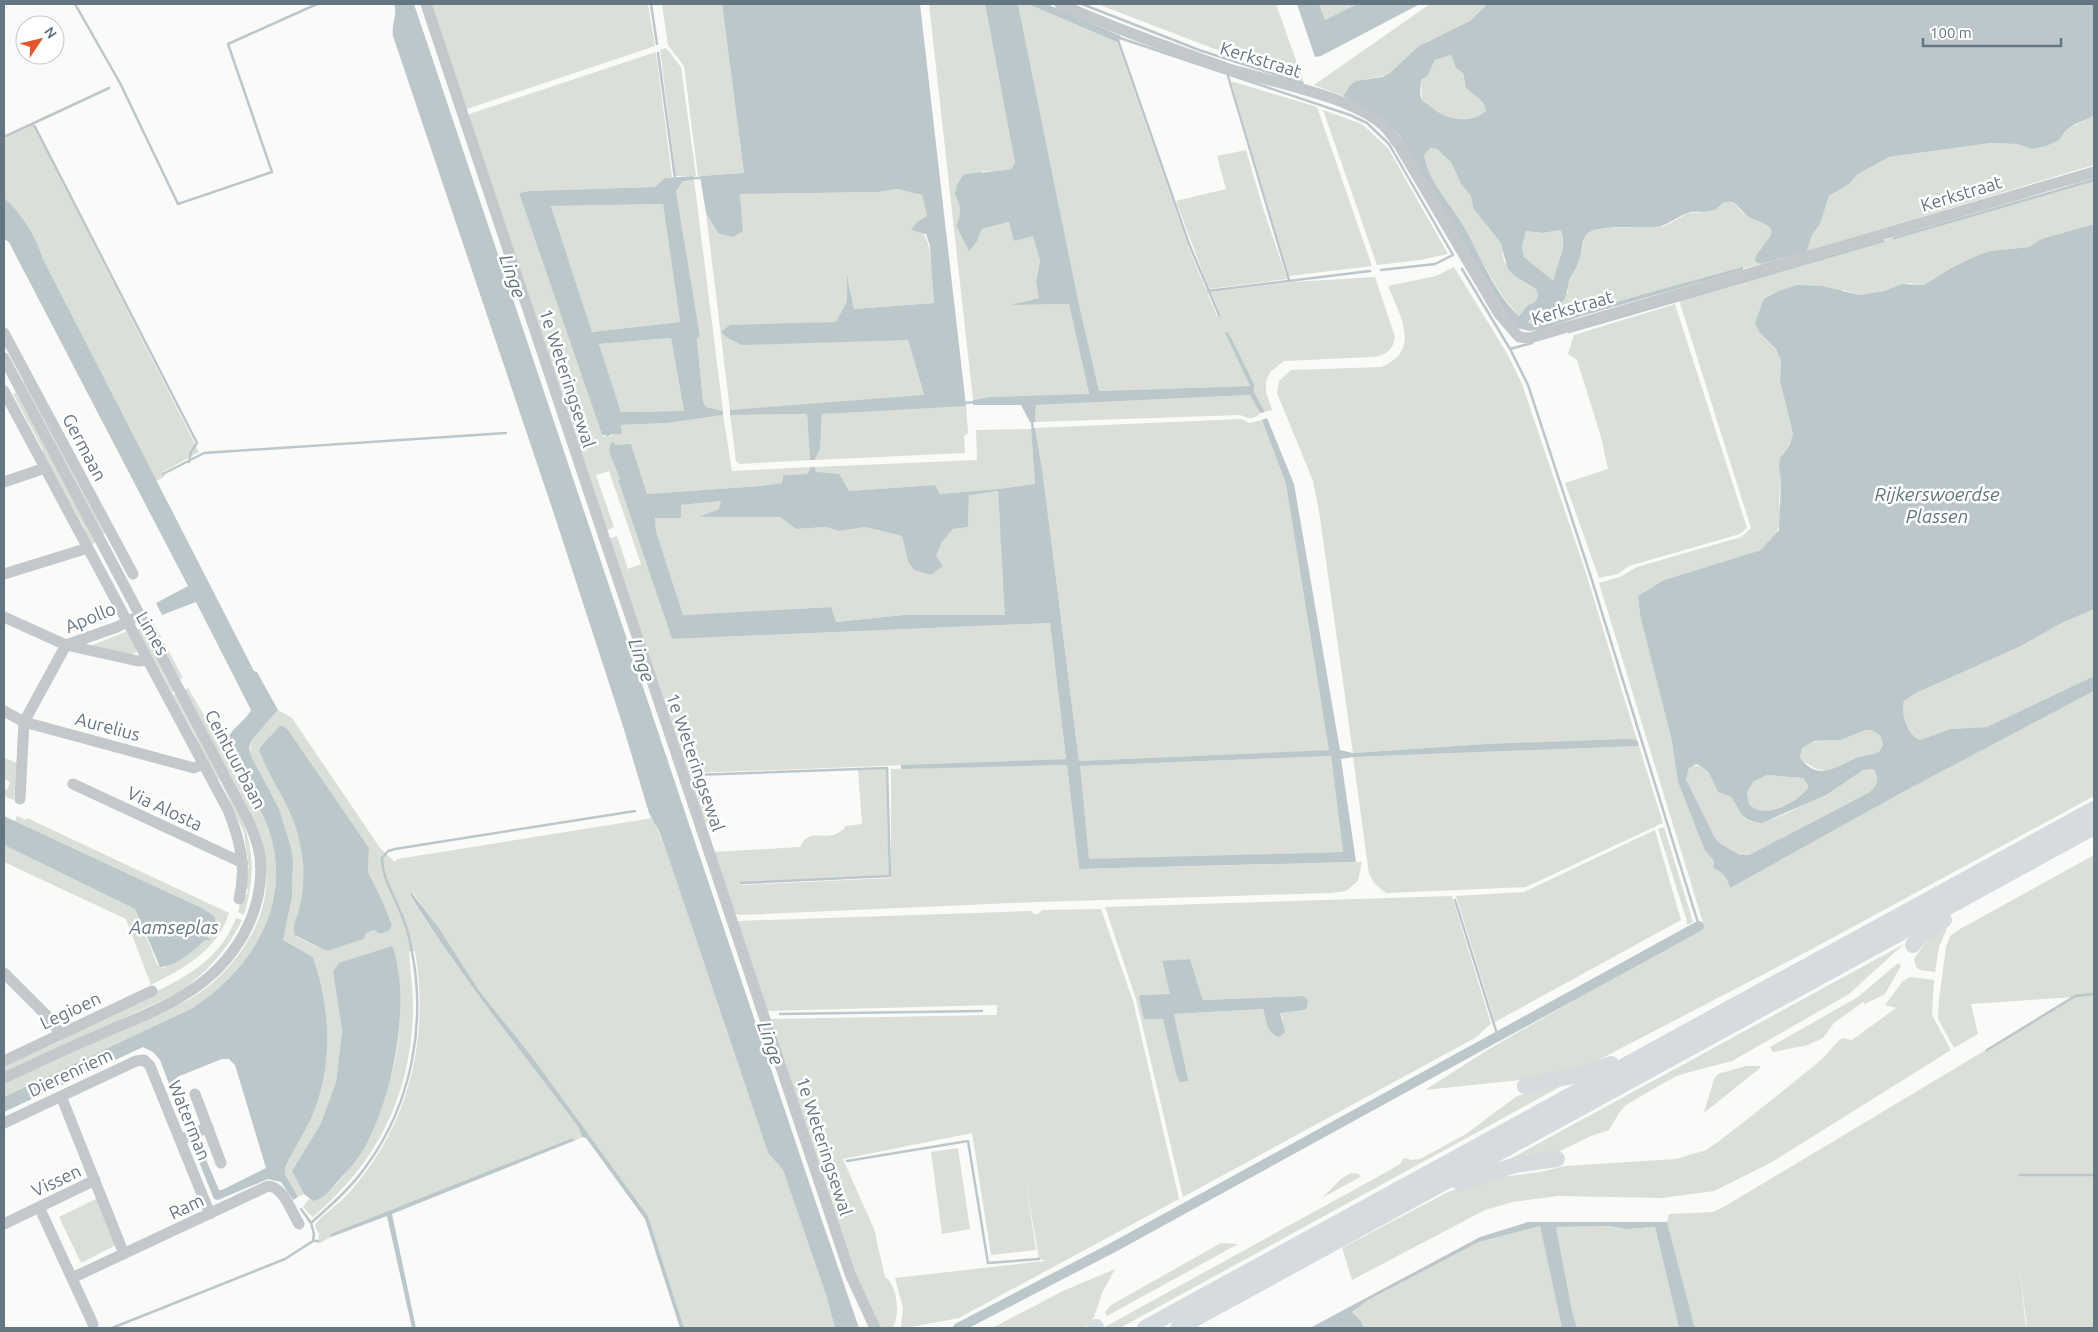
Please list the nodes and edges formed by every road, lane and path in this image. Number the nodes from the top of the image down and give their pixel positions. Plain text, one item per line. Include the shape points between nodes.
1 (426, 4) edge
2 (1060, 4) edge
3 (2094, 172) edge
4 (4, 333) edge
5 (4, 358) edge
6 (21, 378) junction
7 (4, 391) edge
8 (45, 468) junction
9 (4, 482) edge
10 (112, 535) junction
11 (100, 542) junction
12 (88, 548) junction
13 (4, 574) edge
14 (133, 574) dead end
15 (140, 614) junction
16 (4, 617) edge
17 (126, 622) junction
18 (66, 645) junction
19 (148, 660) junction
20 (4, 711) edge
21 (24, 722) junction
22 (203, 764) junction
23 (73, 784) dead end
24 (20, 799) dead end
25 (2094, 809) edge
26 (2094, 828) edge
27 (243, 863) junction
28 (239, 899) dead end
29 (1958, 902) junction
30 (1913, 945) dead end
31 (4, 973) edge
32 (152, 991) dead end
33 (60, 1034) junction
34 (4, 1060) edge
35 (1631, 1062) junction
36 (150, 1066) joint
37 (4, 1078) edge
38 (1525, 1086) dead end
39 (195, 1094) dead end
40 (61, 1096) junction
41 (4, 1123) edge
42 (208, 1127) junction
43 (180, 1140) junction
44 (1557, 1159) dead end
45 (221, 1163) dead end
46 (95, 1180) junction
47 (1425, 1194) junction
48 (39, 1207) junction
49 (210, 1214) junction
50 (4, 1224) edge
51 (299, 1224) dead end
52 (124, 1254) junction
53 (72, 1278) junction
54 (93, 1324) dead end
55 (875, 1328) edge
56 (1145, 1328) edge
57 (1178, 1328) edge

1 - 55 street, 1e Weteringsewal via 850,1274
2 - 3 street, Kerkstraat via 1126,32 1228,68 1332,99 1372,117 1399,145 1499,314 1519,337 1530,338
4 - 6 street, Germaan
5 - 6 street, Ceintuurbaan
6 - 10 street, Germaan
6 - 11 street, Ceintuurbaan
7 - 8 street, Limes
8 - 9 street
8 - 12 street, Limes
10 - 11 street
10 - 14 street, Germaan
11 - 15 street, Ceintuurbaan
12 - 13 street
12 - 17 street, Limes
15 - 17 street, Apollo
15 - 37 street, Ceintuurbaan via 248,820 260,854 258,897 246,931 222,964 203,983 174,1001
16 - 18 street
17 - 18 street, Apollo
17 - 19 street, Limes
18 - 19 street via 138,661
18 - 21 street, Apollo
19 - 22 street, Limes
20 - 21 street, Aurelius
21 - 22 street, Aurelius via 194,768
21 - 24 street, Apollo
22 - 27 street, Limes via 235,828
23 - 27 street, Via Alosta
25 - 35 highway
26 - 29 highway
27 - 28 street, Limes
29 - 30 highway via 1947,918 1919,937
29 - 47 highway
31 - 33 street via 52,1021
32 - 33 street, Legioen
33 - 34 street, Legioen
35 - 38 highway
35 - 56 highway
36 - 40 street, Dierenriem via 144,1060 136,1061
36 - 43 street, Waterman
39 - 42 street
40 - 41 street, Dierenriem
40 - 46 street, Vissen
42 - 43 street
42 - 45 street
43 - 49 street, Waterman
44 - 47 highway via 1515,1165
46 - 48 street, Vissen
46 - 52 street, Vissen
47 - 57 highway
48 - 50 street, Vissen
48 - 53 street
49 - 51 street, Ram via 273,1186 281,1193
49 - 52 street, Ram
52 - 53 street, Ram
53 - 54 street

